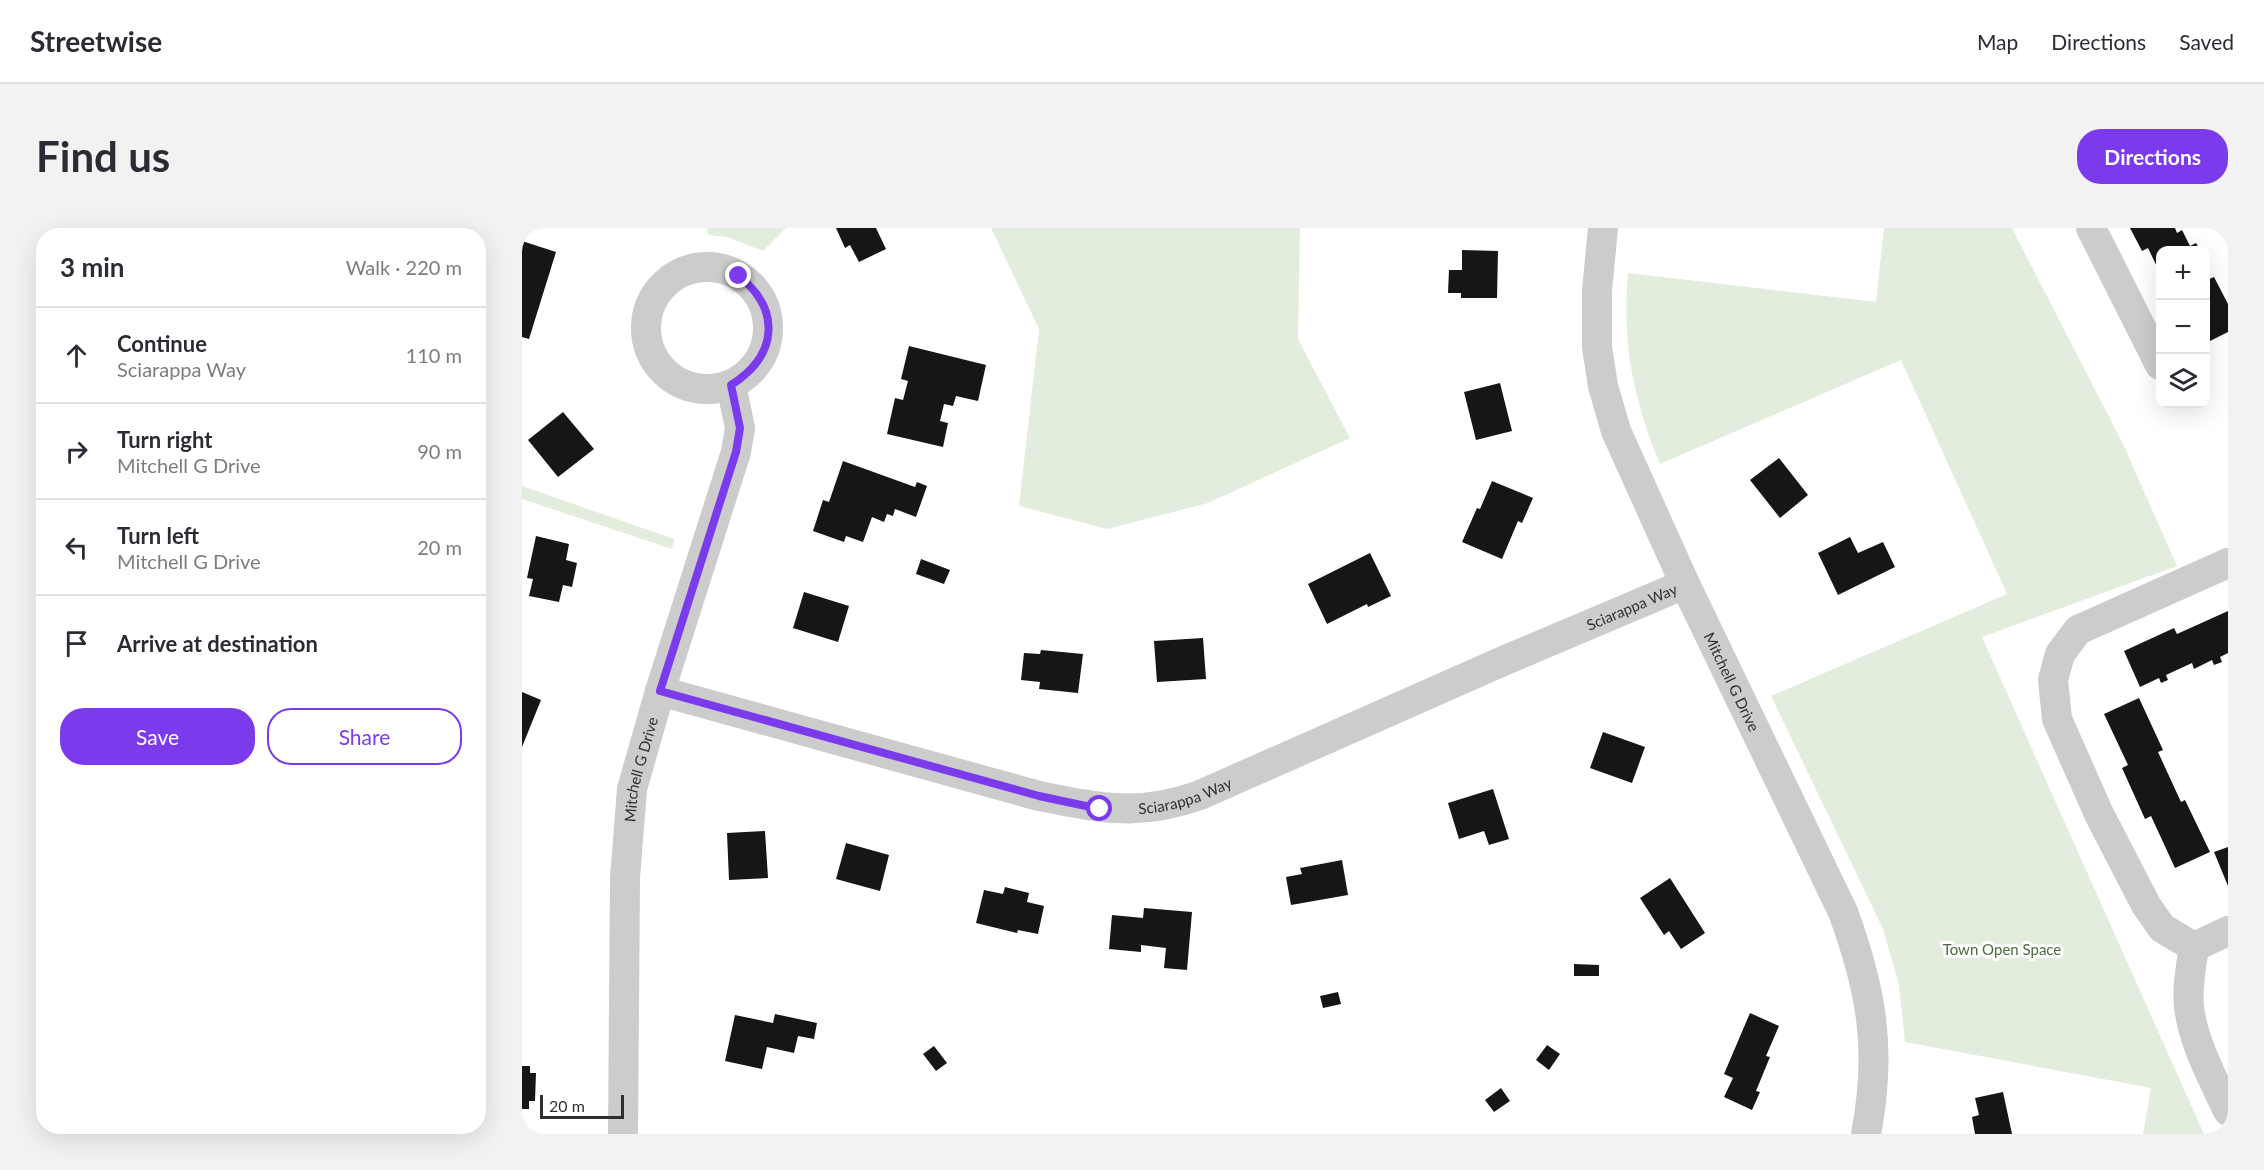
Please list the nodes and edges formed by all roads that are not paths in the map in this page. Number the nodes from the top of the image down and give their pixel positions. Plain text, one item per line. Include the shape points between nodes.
1 (1602, 228) edge
2 (2091, 228) edge
3 (2156, 357) edge
4 (731, 385) junction
5 (2228, 563) edge
6 (1684, 585) junction
7 (660, 691) junction
8 (2228, 932) edge
9 (2194, 946) junction
10 (2228, 1111) edge
11 (623, 1134) edge
12 (1866, 1134) edge

1 - 6 street, Mitchell G Drive via 1596,320 1603,386 1616,431
2 - 3 street
4 - 4 street via 696,388 676,381 663,371 648,345 646,330 652,301 661,287 687,270 727,270 752,287 761,300 768,323 764,352 748,374
4 - 7 street, Mitchell G Drive via 740,428 736,452
5 - 9 street via 2078,630 2060,654 2053,680 2057,719 2146,906 2162,928
6 - 7 street, Sciarappa Way via 1200,795 1141,809 1100,809 1039,796
6 - 12 street, Mitchell G Drive via 1843,912 1859,957 1874,1036 1873,1089
7 - 11 street, Mitchell G Drive via 632,789 628,828
8 - 9 street
9 - 10 street via 2189,1008 2197,1039

